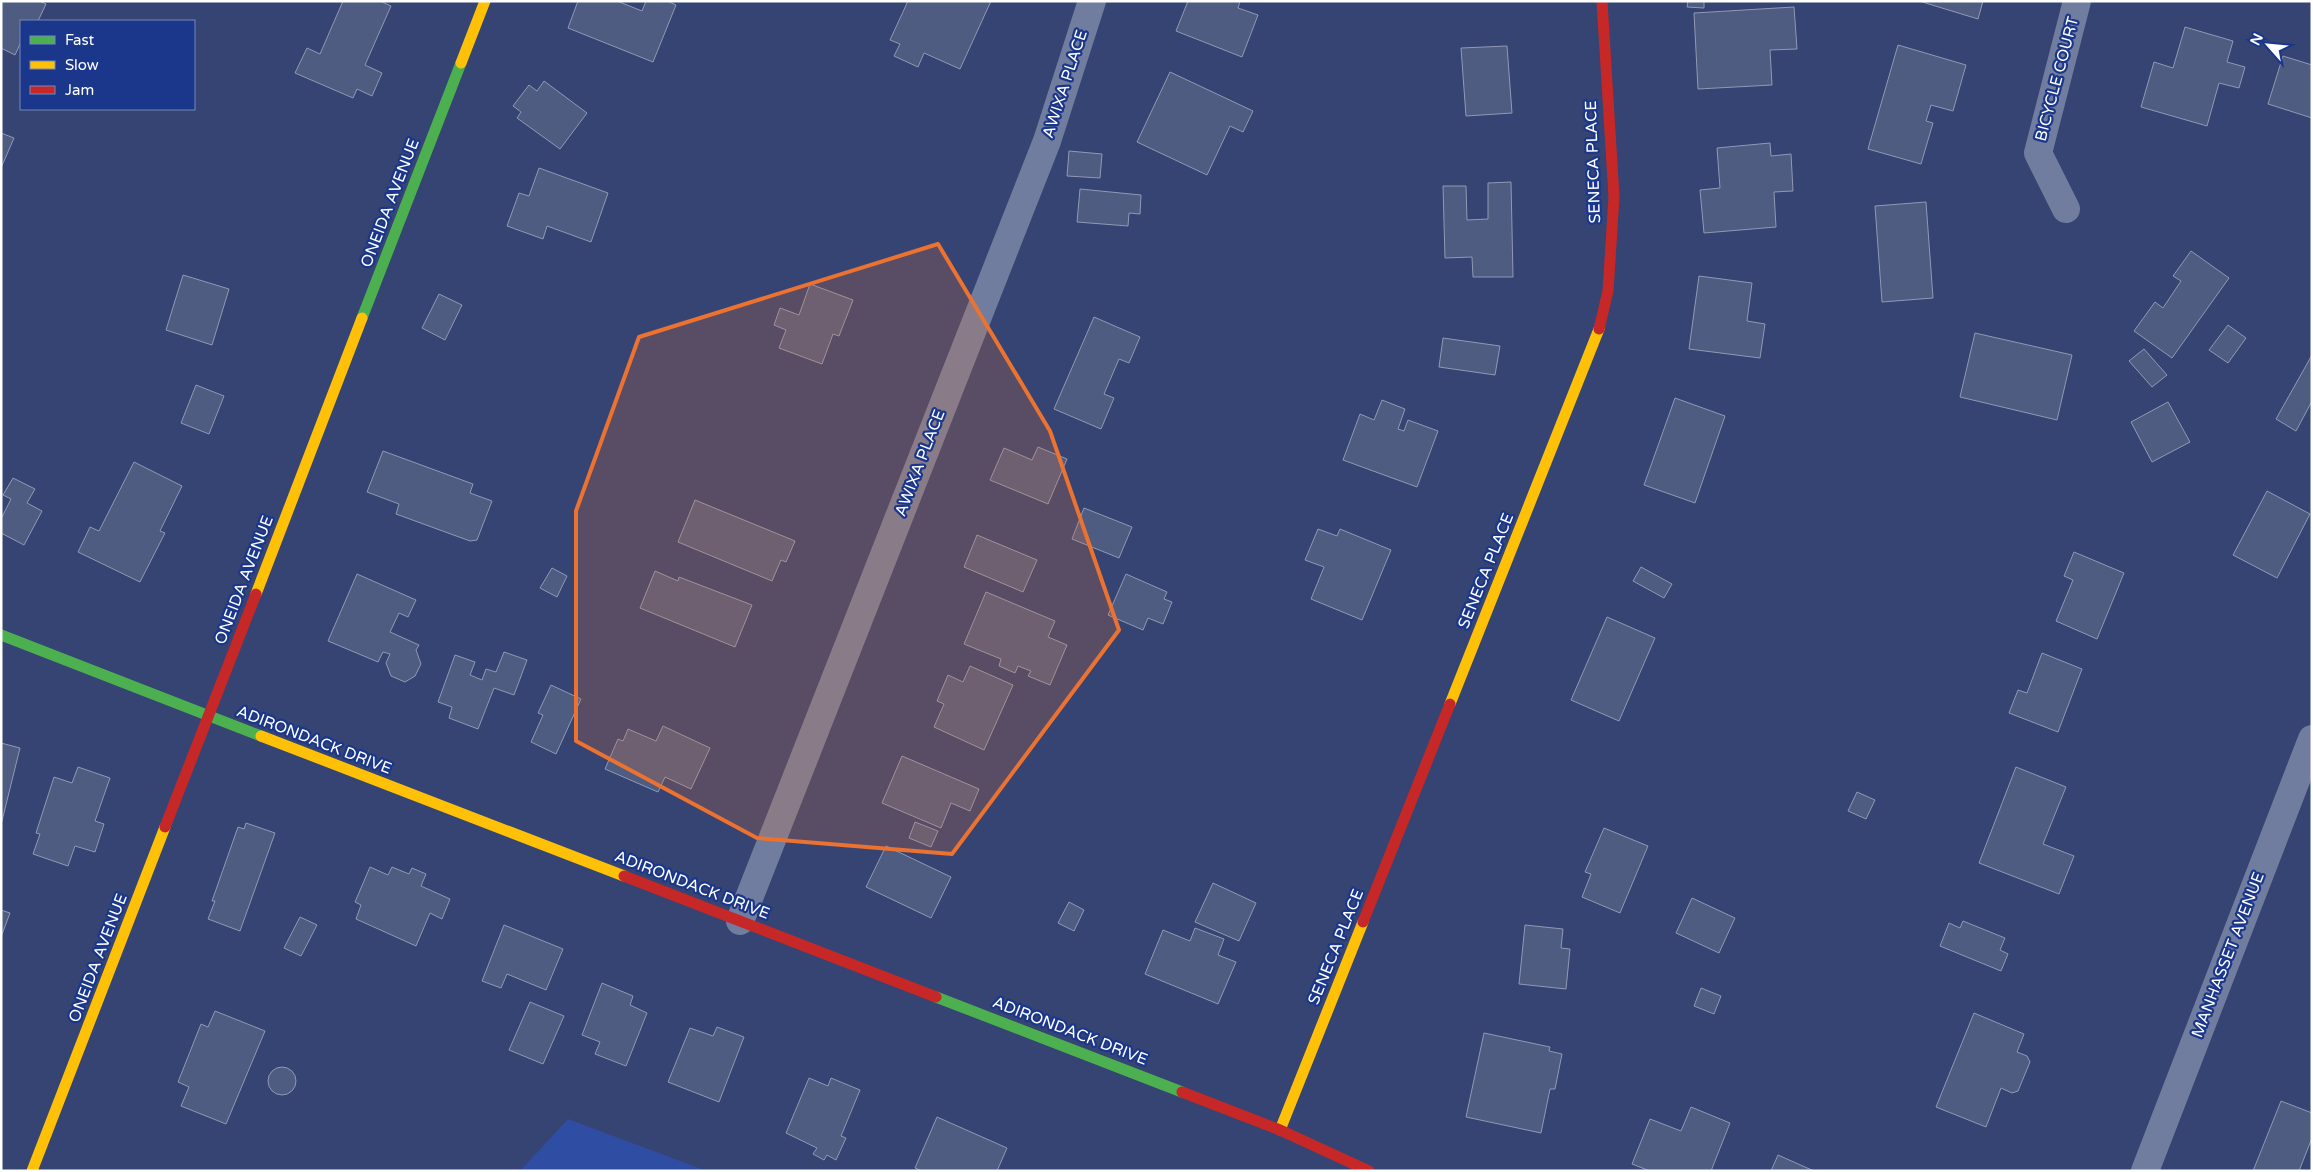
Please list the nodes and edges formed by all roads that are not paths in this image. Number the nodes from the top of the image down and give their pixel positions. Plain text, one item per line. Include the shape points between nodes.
1 (485, 1) edge
2 (1092, 1) edge
3 (1602, 1) edge
4 (2077, 1) edge
5 (2066, 209) dead end
6 (1, 635) edge
7 (209, 716) junction
8 (2312, 739) edge
9 (740, 921) junction
10 (1280, 1130) junction
11 (32, 1171) edge
12 (1369, 1171) edge
13 (2145, 1171) edge

1 - 7 street, ONEIDA AVENUE
2 - 9 street, AWIXA PLACE via 1047,141
3 - 10 street, SENECA PLACE via 1614,197 1608,291 1596,339
4 - 5 street, BICYCLE COURT via 2038,153
6 - 7 street, ADIRONDACK DRIVE
7 - 9 street, ADIRONDACK DRIVE
7 - 11 street, ONEIDA AVENUE
8 - 13 street, MANHASSET AVENUE
9 - 10 street, ADIRONDACK DRIVE
10 - 12 street, ADIRONDACK DRIVE

